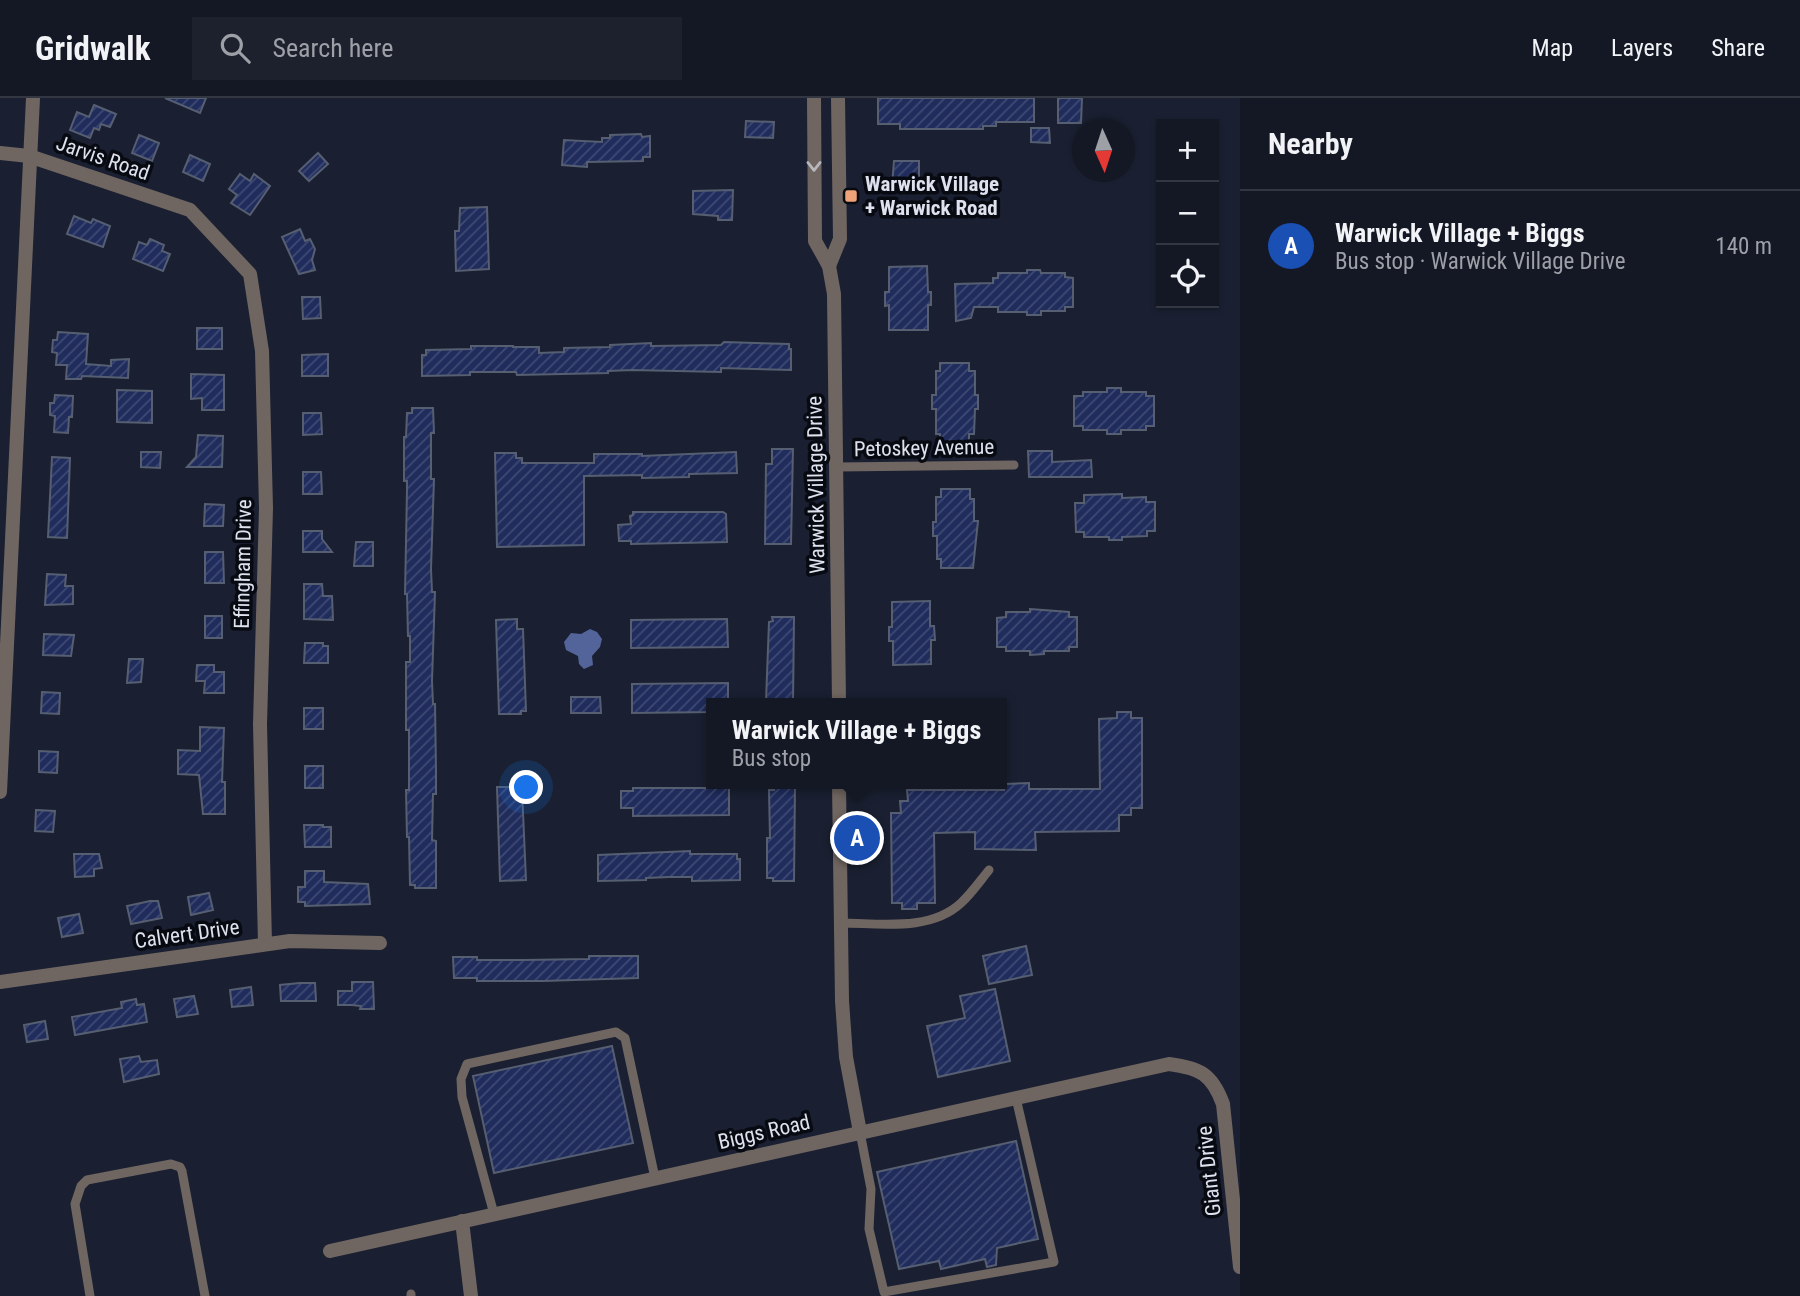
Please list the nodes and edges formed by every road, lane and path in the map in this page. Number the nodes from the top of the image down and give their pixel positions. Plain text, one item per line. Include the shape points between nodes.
1 (33, 98) edge
2 (814, 98) edge
3 (838, 98) edge
4 (0, 153) edge
5 (29, 156) junction
6 (190, 210) joint
7 (829, 266) junction
8 (1014, 465) dead end
9 (836, 467) junction
10 (839, 698) edge
11 (839, 789) edge
12 (0, 792) edge
13 (989, 870) dead end
14 (841, 923) junction
15 (380, 943) dead end
16 (265, 944) junction
17 (0, 982) edge
18 (1206, 1075) joint
19 (1016, 1098) junction
20 (860, 1132) junction
21 (655, 1178) junction
22 (494, 1214) junction
23 (462, 1221) junction
24 (330, 1251) dead end
25 (1240, 1268) edge
26 (90, 1296) edge
27 (205, 1296) edge
28 (471, 1296) edge

1 - 5 street
2 -> 7 street, Warwick Village Drive via 814,241
3 - 7 street, Warwick Village Drive via 840,239
4 - 5 street, Jarvis Road
5 - 6 street, Jarvis Road
5 - 12 street
6 - 16 street, Effingham Drive via 250,274 262,351 266,508 260,724
7 - 9 street, Warwick Village Drive via 834,294
8 - 9 lane, Petoskey Avenue
9 - 10 street, Warwick Village Drive
11 - 14 street
13 - 14 lane via 960,905 929,920
14 - 20 street via 846,1056
15 - 16 street, Calvert Drive
16 - 17 street, Calvert Drive
18 - 19 street, Biggs Road via 1169,1064
18 - 25 street, Giant Drive via 1223,1104
19 - 20 street, Biggs Road
19 - 20 lane via 1054,1262 884,1292 869,1229 871,1189
20 - 21 street, Biggs Road
21 - 22 street, Biggs Road
21 - 22 lane via 625,1038 616,1032 467,1064 460,1079 462,1097
22 - 23 street, Biggs Road
23 - 24 street, Biggs Road
23 - 28 street
26 - 27 lane via 75,1205 81,1186 87,1180 171,1164 182,1171

